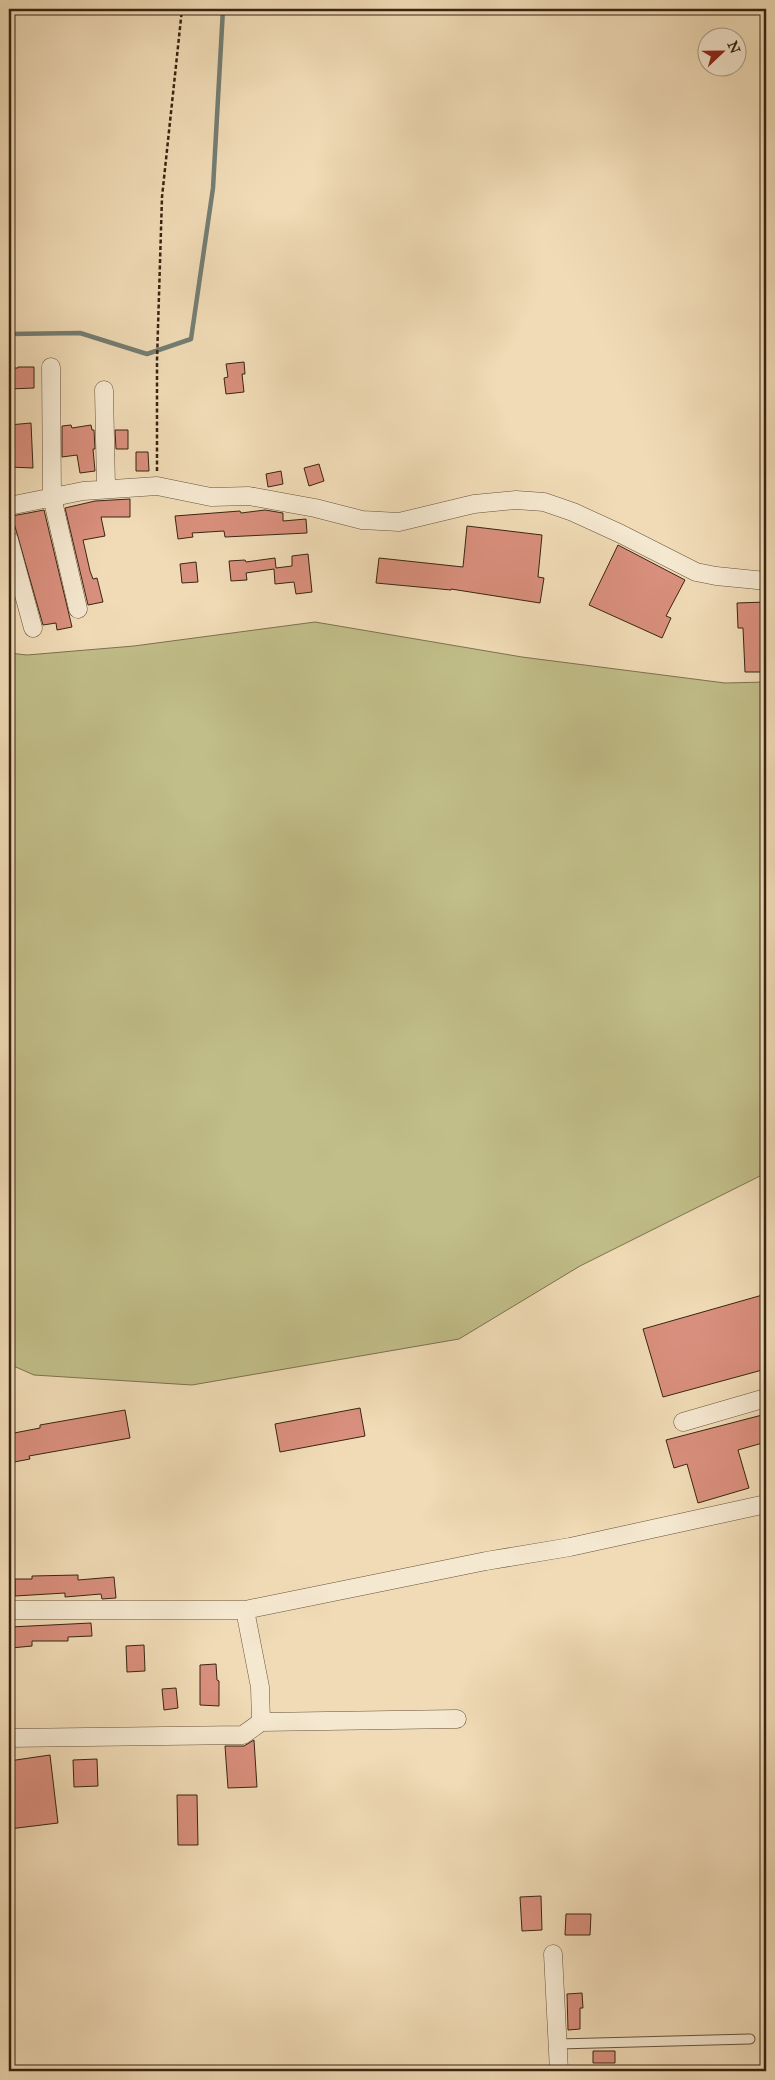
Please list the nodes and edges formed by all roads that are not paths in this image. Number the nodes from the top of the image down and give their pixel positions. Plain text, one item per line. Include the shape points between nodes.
1 (51, 367) dead end
2 (104, 390) dead end
3 (106, 488) junction
4 (52, 498) junction
5 (9, 506) edge
6 (9, 540) edge
7 (766, 581) edge
8 (78, 609) dead end
9 (33, 628) dead end
10 (766, 1398) edge
11 (683, 1422) dead end
12 (766, 1504) edge
13 (9, 1610) edge
14 (245, 1610) junction
15 (457, 1719) dead end
16 (261, 1722) junction
17 (9, 1738) edge
18 (553, 1954) dead end
19 (750, 2039) dead end
20 (558, 2044) junction
21 (559, 2071) edge

1 - 4 street
2 - 3 street
3 - 4 street
3 - 7 street via 157,486 211,497 249,496 362,520 399,522 474,504 516,500 544,502 621,534 696,572
4 - 5 street
4 - 8 street
6 - 9 street
10 - 11 street
12 - 14 street via 570,1547
13 - 14 street
14 - 16 street via 260,1687
15 - 16 street
16 - 17 street via 243,1735
18 - 20 street
19 - 20 lane
20 - 21 street

